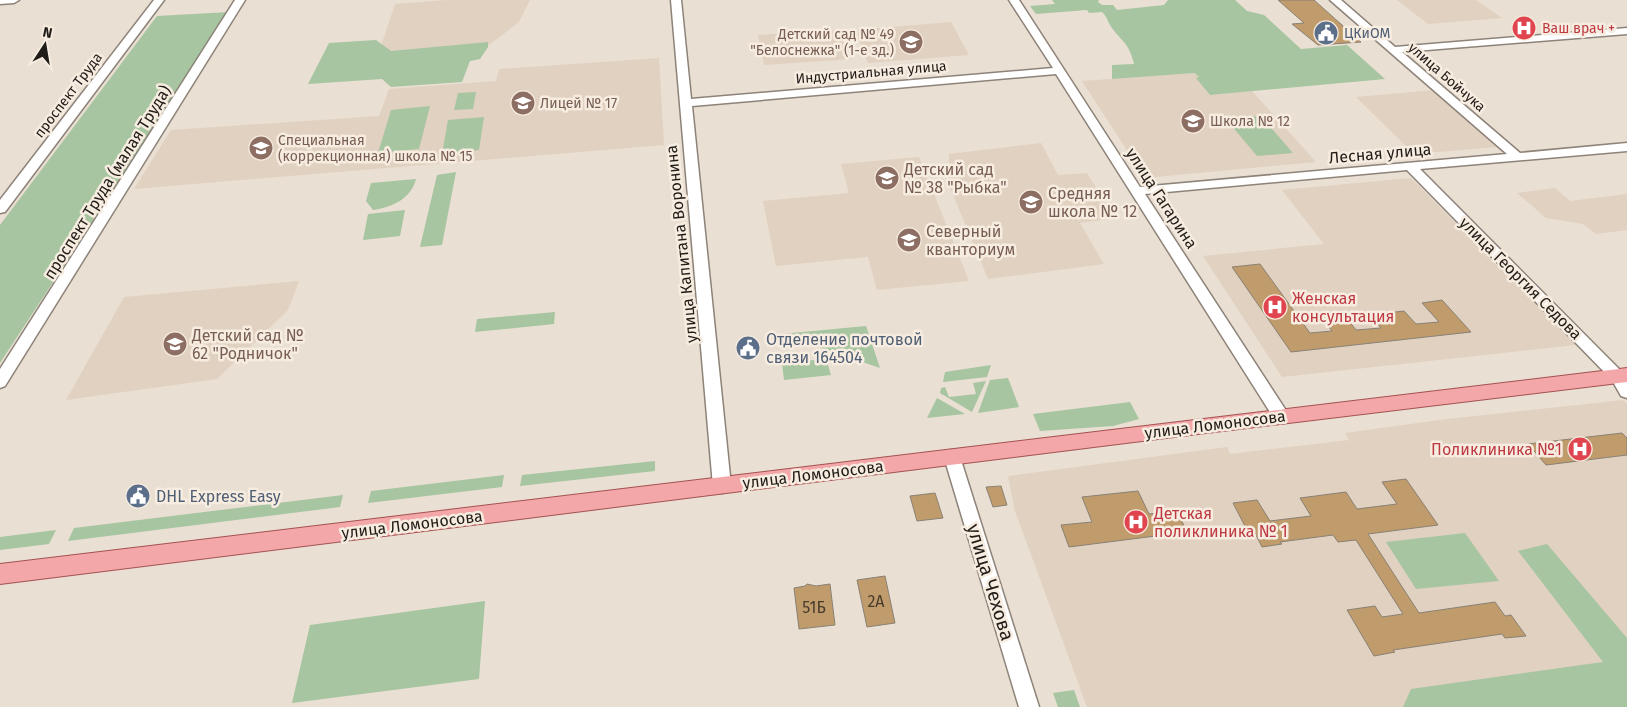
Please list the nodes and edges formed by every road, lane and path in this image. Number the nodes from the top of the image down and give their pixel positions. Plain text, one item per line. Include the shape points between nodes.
1 (14, 0) edge
2 (159, 0) edge
3 (240, 0) edge
4 (676, 0) edge
5 (1014, 0) edge
6 (1335, 0) edge
7 (0, 1) edge
8 (1627, 31) edge
9 (1393, 50) junction
10 (1060, 71) junction
11 (685, 103) junction
12 (1627, 147) edge
13 (1517, 157) junction
14 (1411, 167) junction
15 (1137, 191) junction
16 (0, 209) edge
17 (1624, 381) edge
18 (0, 382) edge
19 (1281, 416) junction
20 (952, 457) junction
21 (722, 486) junction
22 (0, 574) edge
23 (1029, 707) edge

1 - 7 street
2 - 16 street, проспект Труда
3 - 18 street, проспект Труда (малая Труда)
4 - 11 street, улица Капитана Воронина
5 - 10 street, улица Гагарина
6 - 9 street, улица Бойчука
8 - 9 street
9 - 13 street, улица Бойчука
10 - 11 street, Индустриальная улица
10 - 15 street, улица Гагарина
11 - 21 street, улица Капитана Воронина
12 - 13 street, Лесная улица
13 - 14 street, Лесная улица
14 - 15 street, Лесная улица
14 - 17 street, улица Георгия Седова
15 - 19 street, улица Гагарина
17 - 19 main road, улица Ломоносова
19 - 20 main road, улица Ломоносова
20 - 21 main road, улица Ломоносова
20 - 23 street, улица Чехова
21 - 22 main road, улица Ломоносова

